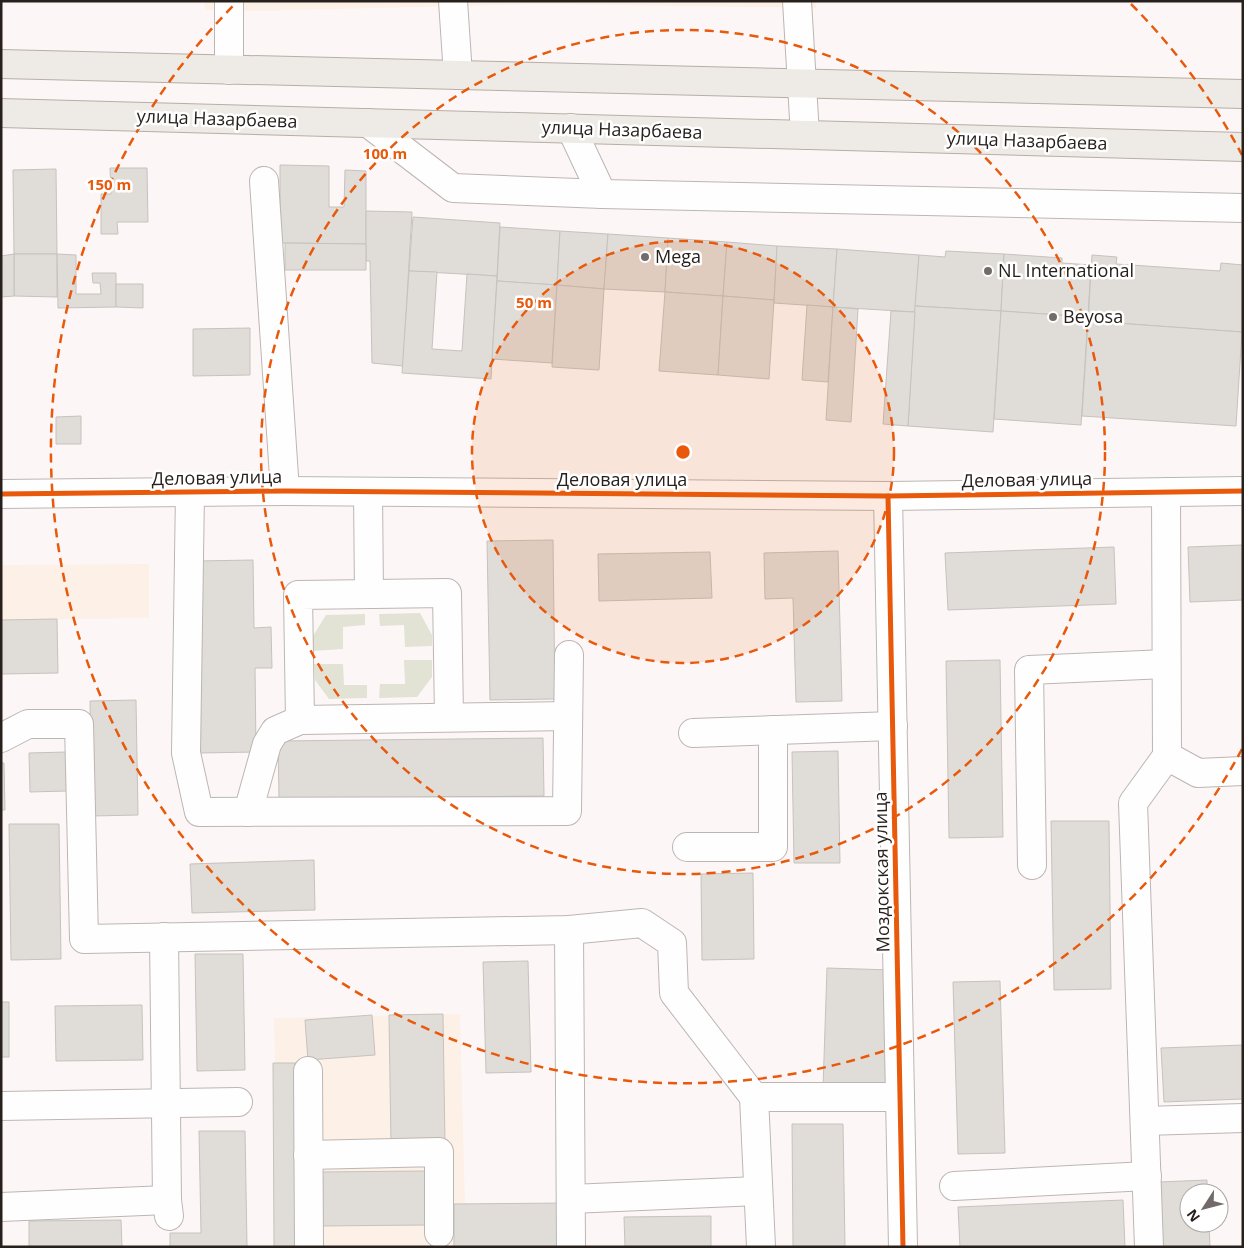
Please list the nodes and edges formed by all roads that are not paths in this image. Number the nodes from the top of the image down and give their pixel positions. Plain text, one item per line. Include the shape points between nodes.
1 (229, 1) edge
2 (453, 1) edge
3 (797, 1) edge
4 (1, 64) edge
5 (229, 70) junction
6 (458, 75) junction
7 (802, 83) junction
8 (1243, 94) edge
9 (1, 113) edge
10 (368, 123) junction
11 (571, 128) junction
12 (805, 135) junction
13 (1243, 147) edge
14 (264, 181) dead end
15 (602, 194) junction
16 (1243, 208) edge
17 (286, 491) junction
18 (1243, 491) edge
19 (190, 492) junction
20 (368, 492) junction
21 (1166, 492) junction
22 (1, 494) edge
23 (888, 496) junction
24 (369, 594) junction
25 (568, 655) dead end
26 (1166, 664) junction
27 (568, 716) junction
28 (449, 718) junction
29 (300, 720) junction
30 (893, 726) junction
31 (773, 730) junction
32 (693, 733) dead end
33 (1, 738) edge
34 (1167, 756) junction
35 (1243, 771) edge
36 (248, 812) junction
37 (688, 847) dead end
38 (1032, 865) dead end
39 (569, 930) junction
40 (164, 937) junction
41 (308, 1071) dead end
42 (754, 1097) junction
43 (900, 1097) junction
44 (238, 1102) dead end
45 (166, 1103) junction
46 (1, 1106) edge
47 (1243, 1118) edge
48 (1144, 1121) junction
49 (308, 1155) junction
50 (1147, 1176) junction
51 (954, 1186) dead end
52 (758, 1191) junction
53 (571, 1199) junction
54 (1, 1207) edge
55 (439, 1233) dead end
56 (309, 1247) edge
57 (571, 1247) edge
58 (761, 1247) edge
59 (903, 1247) edge
60 (1149, 1247) edge

1 - 5 street
2 - 6 street
3 - 7 street
4 - 5 main road
5 - 6 main road
6 - 7 main road
7 - 8 main road
7 - 12 street
9 - 10 main road, улица Назарбаева
10 - 11 main road, улица Назарбаева
10 - 15 street via 453,188
11 - 12 main road, улица Назарбаева
11 - 15 street
12 - 13 main road, улица Назарбаева
14 - 17 street
15 - 16 street
17 - 19 street, Деловая улица
17 - 20 street, Деловая улица
18 - 21 street, Деловая улица
19 - 22 street, Деловая улица
19 - 36 street via 186,753 199,812
20 - 23 street, Деловая улица
20 - 24 street
21 - 23 street, Деловая улица
21 - 26 street
23 - 30 street, Моздокская улица
24 - 28 street via 447,593
24 - 29 street via 298,595
25 - 27 street
26 - 34 street
26 - 38 street via 1029,670
27 - 28 street
27 - 36 street via 567,811
28 - 29 street
29 - 36 street via 275,731 266,744
30 - 31 street
30 - 43 street, Моздокская улица
31 - 32 street
31 - 37 street via 773,847
33 - 40 street via 28,724 79,724 84,939
34 - 35 street via 1198,772
34 - 48 street via 1133,803
39 - 40 street
39 - 42 street via 642,923 672,943 674,993
39 - 53 street
40 - 45 street
41 - 49 street
42 - 43 street
42 - 52 street
43 - 59 street, Моздокская улица
44 - 45 street
45 - 46 street
45 - 54 street via 168,1208
47 - 48 street
48 - 50 street
49 - 55 street via 439,1152
49 - 56 street
50 - 51 street
50 - 60 street
52 - 53 street
52 - 58 street
53 - 57 street

